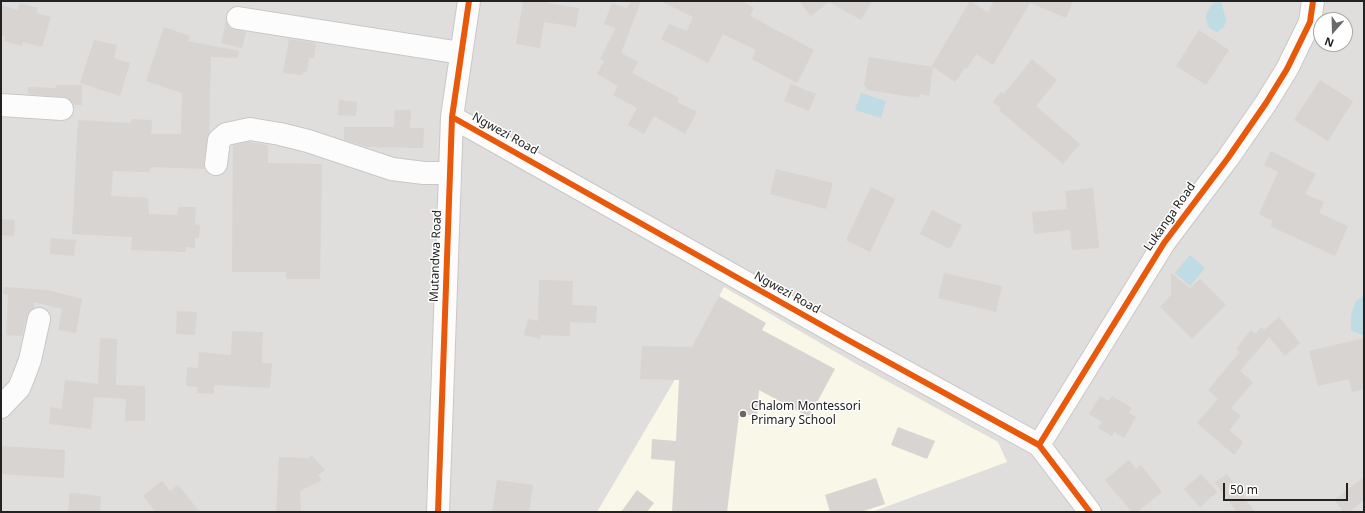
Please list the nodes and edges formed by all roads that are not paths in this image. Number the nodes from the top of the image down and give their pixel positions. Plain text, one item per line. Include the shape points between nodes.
1 (469, 1) edge
2 (1313, 1) edge
3 (238, 18) dead end
4 (461, 53) junction
5 (1, 105) edge
6 (62, 109) dead end
7 (452, 117) junction
8 (216, 164) dead end
9 (450, 173) junction
10 (39, 319) dead end
11 (1, 406) edge
12 (1039, 445) junction
13 (1083, 509) edge
14 (438, 512) edge

1 - 4 street, Mutandwa Road
2 - 12 street, Lukanga Road via 1310,22 1287,69 1232,152 1164,243
3 - 4 street
4 - 7 street, Mutandwa Road
5 - 6 street
7 - 9 street, Mutandwa Road
7 - 12 street, Ngwezi Road
8 - 9 street via 219,140 226,134 250,129 308,141 392,169
9 - 14 street, Mutandwa Road
10 - 11 street via 30,360 19,388
12 - 13 street, Ngwezi Road

